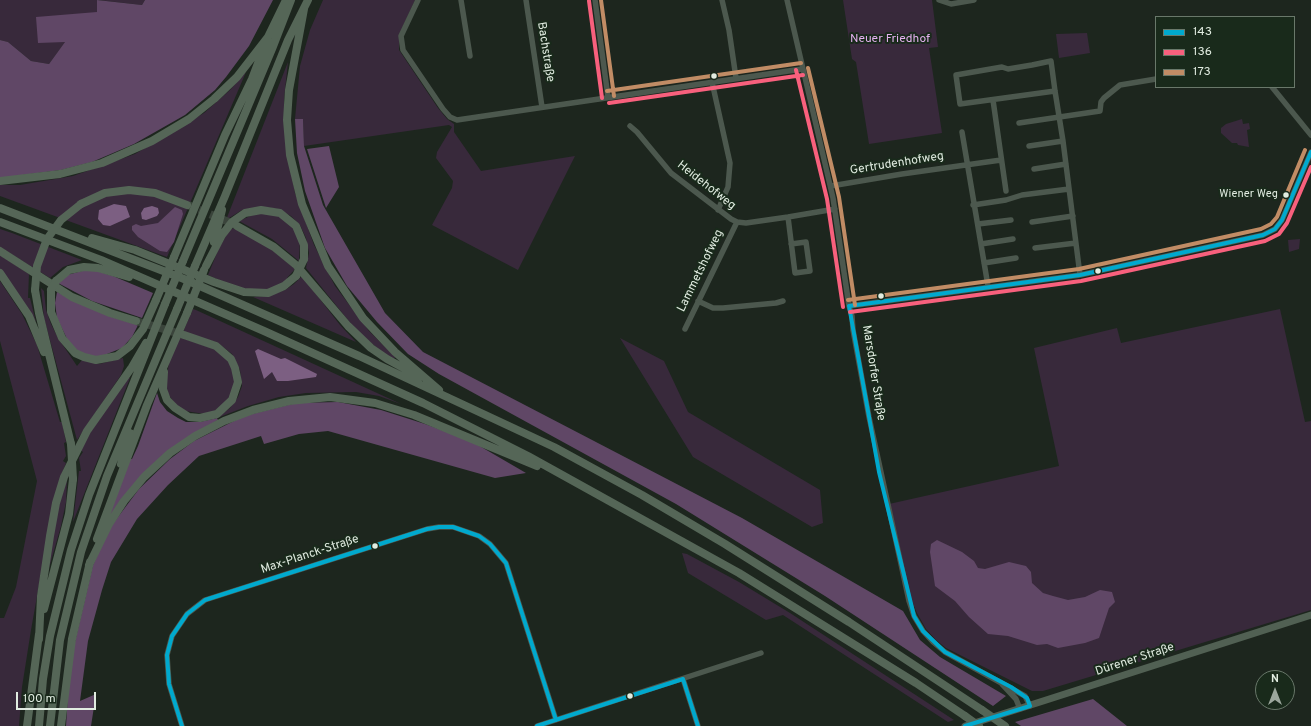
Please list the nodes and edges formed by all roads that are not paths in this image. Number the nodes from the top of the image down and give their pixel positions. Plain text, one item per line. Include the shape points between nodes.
1 (286, 0) edge
2 (291, 0) edge
3 (308, 0) edge
4 (418, 0) edge
5 (461, 0) edge
6 (526, 0) edge
7 (595, 0) edge
8 (722, 0) edge
9 (787, 0) edge
10 (939, 0) edge
11 (974, 0) edge
12 (304, 9) junction
13 (268, 37) junction
14 (470, 56) dead end
15 (802, 69) junction
16 (736, 78) junction
17 (1155, 79) edge
18 (712, 82) junction
19 (1273, 88) edge
20 (1055, 91) junction
21 (608, 97) junction
22 (993, 100) junction
23 (542, 107) junction
24 (1059, 117) junction
25 (1019, 123) dead end
26 (630, 126) dead end
27 (962, 132) dead end
28 (1311, 135) edge
29 (1063, 141) junction
30 (1029, 146) dead end
31 (1311, 152) edge
32 (1001, 160) junction
33 (1066, 164) junction
34 (967, 165) junction
35 (1034, 169) dead end
36 (0, 181) edge
37 (831, 186) junction
38 (1069, 189) junction
39 (1006, 191) dead end
40 (226, 196) junction
41 (187, 205) tunnel mouth
42 (973, 205) junction
43 (0, 208) edge
44 (835, 209) junction
45 (718, 210) junction
46 (1073, 216) junction
47 (788, 217) junction
48 (1011, 220) dead end
49 (0, 222) edge
50 (737, 222) junction
51 (1032, 222) dead end
52 (978, 224) junction
53 (237, 226) tunnel mouth
54 (60, 230) junction
55 (1013, 239) dead end
56 (1076, 243) junction
57 (791, 244) junction
58 (981, 244) junction
59 (1036, 248) dead end
60 (0, 251) edge
61 (1016, 258) dead end
62 (984, 263) junction
63 (205, 268) junction
64 (0, 273) edge
65 (1080, 275) junction
66 (988, 286) junction
67 (163, 288) junction
68 (698, 301) junction
69 (783, 301) dead end
70 (849, 306) junction
71 (160, 316) junction
72 (136, 321) tunnel mouth
73 (685, 329) dead end
74 (184, 335) tunnel mouth
75 (166, 364) junction
76 (428, 381) junction
77 (57, 387) junction
78 (142, 392) junction
79 (449, 398) junction
80 (566, 477) junction
81 (114, 490) junction
82 (89, 565) junction
83 (1311, 615) edge
84 (39, 639) junction
85 (762, 653) dead end
86 (683, 679) junction
87 (1000, 683) junction
88 (1030, 706) junction
89 (1020, 709) junction
90 (556, 720) junction
91 (27, 726) edge
92 (39, 726) edge
93 (50, 726) edge
94 (61, 726) edge
95 (182, 726) edge
96 (538, 726) edge
97 (698, 726) edge
98 (965, 726) edge
99 (979, 726) edge
100 (1005, 726) edge

1 - 13 highway
2 - 71 highway, bridge
3 - 12 highway
4 - 23 street via 401,36 402,44 408,58 443,109 454,119
5 - 14 street
6 - 23 street, Bachstraße
7 - 21 street
8 - 16 street
9 - 15 street, Marsdorfer Straße
10 - 11 street via 951,4
12 - 40 highway via 288,40
12 - 76 highway via 288,90 287,120 290,155 302,204 328,266 348,298 380,337
13 - 36 highway via 237,77 214,99 189,119 147,144 102,163 60,174
13 - 67 highway, bridge via 252,79 225,135 174,257 156,300 143,329 130,346 113,358 93,360 75,353 62,338 51,312 51,290 56,281 70,270 88,266 98,268
15 - 16 street
15 - 37 street, Marsdorfer Straße
16 - 18 street
17 - 24 street via 1120,85 1104,98 1100,111
18 - 21 street
18 - 45 street via 730,163 728,187
19 - 28 street
20 - 22 street
20 - 22 street via 1051,61 956,75 960,104
20 - 24 street
21 - 23 street
22 - 32 street
24 - 25 street
24 - 29 street
26 - 45 street, Heidehofweg via 671,173
27 - 34 street
29 - 30 street
29 - 33 street
31 - 65 street via 1282,220 1275,229 1257,236
32 - 34 street, Gertrudenhofweg
32 - 39 street
33 - 35 street
33 - 38 street
34 - 37 street, Gertrudenhofweg
34 - 42 street
37 - 44 street, Marsdorfer Straße
38 - 42 street
38 - 46 street
40 - 63 highway
40 - 78 highway, bridge
41 - 77 highway, bridge via 154,193 129,190 105,193 81,204 61,220 47,239 37,266 36,290
42 - 52 street
43 - 54 highway
44 - 47 street, Heidehofweg
44 - 70 street, Marsdorfer Straße
45 - 50 street, Heidehofweg
46 - 51 street
46 - 56 street
47 - 50 street, Heidehofweg
47 - 57 street
48 - 52 street
49 - 67 highway via 101,260
50 - 68 street, Lammetshofweg
52 - 58 street
53 - 76 highway via 268,243 296,265 355,334 371,348 387,360
54 - 63 highway, bridge via 135,250 244,292 268,293 284,286 296,276 304,259 303,240 292,222 276,212 261,210 245,213 232,222 222,235
54 - 79 highway via 191,282
55 - 58 street
56 - 59 street
56 - 65 street
57 - 57 street via 806,242 810,271 795,273
58 - 62 street
60 - 72 highway via 72,297
61 - 62 street
62 - 66 street
63 - 75 highway, bridge
64 - 77 highway via 32,322
65 - 66 street
66 - 70 street
67 - 80 highway via 422,403
68 - 69 street via 713,308
68 - 73 street, Lammetshofweg
70 - 87 street, Marsdorfer Straße via 879,472 914,616 923,631 945,652
71 - 84 highway via 132,367 87,431 68,467 52,522 41,596
71 - 92 highway via 89,495 71,550 50,636
74 - 75 highway via 216,346 231,359 238,382 232,400 223,410 209,417 195,418 182,413 165,395 163,379
75 - 81 highway
76 - 79 highway
77 - 84 highway, bridge via 72,444 73,479 69,514 45,605
78 - 81 highway
78 - 93 highway via 99,498 79,558 60,640
79 - 100 highway, bridge via 554,447 642,495 837,614
80 - 82 highway via 388,407 340,398 290,400 224,421 170,453 144,477 124,502 107,528
80 - 99 highway, bridge via 739,574 916,683
81 - 82 highway
82 - 94 highway via 72,639
83 - 88 main road, Dürener Straße
84 - 91 highway
85 - 86 street
86 - 90 street
86 - 97 street
87 - 88 street, Marsdorfer Straße via 1025,696
87 - 89 street, Marsdorfer Straße via 1016,699
88 - 89 main road, Dürener Straße
89 - 98 main road, Dürener Straße
90 - 95 street, Max-Planck-Straße via 506,564 490,544 479,536 453,527 440,527 403,536 205,600 187,614 172,636 167,655 169,684
90 - 96 street

